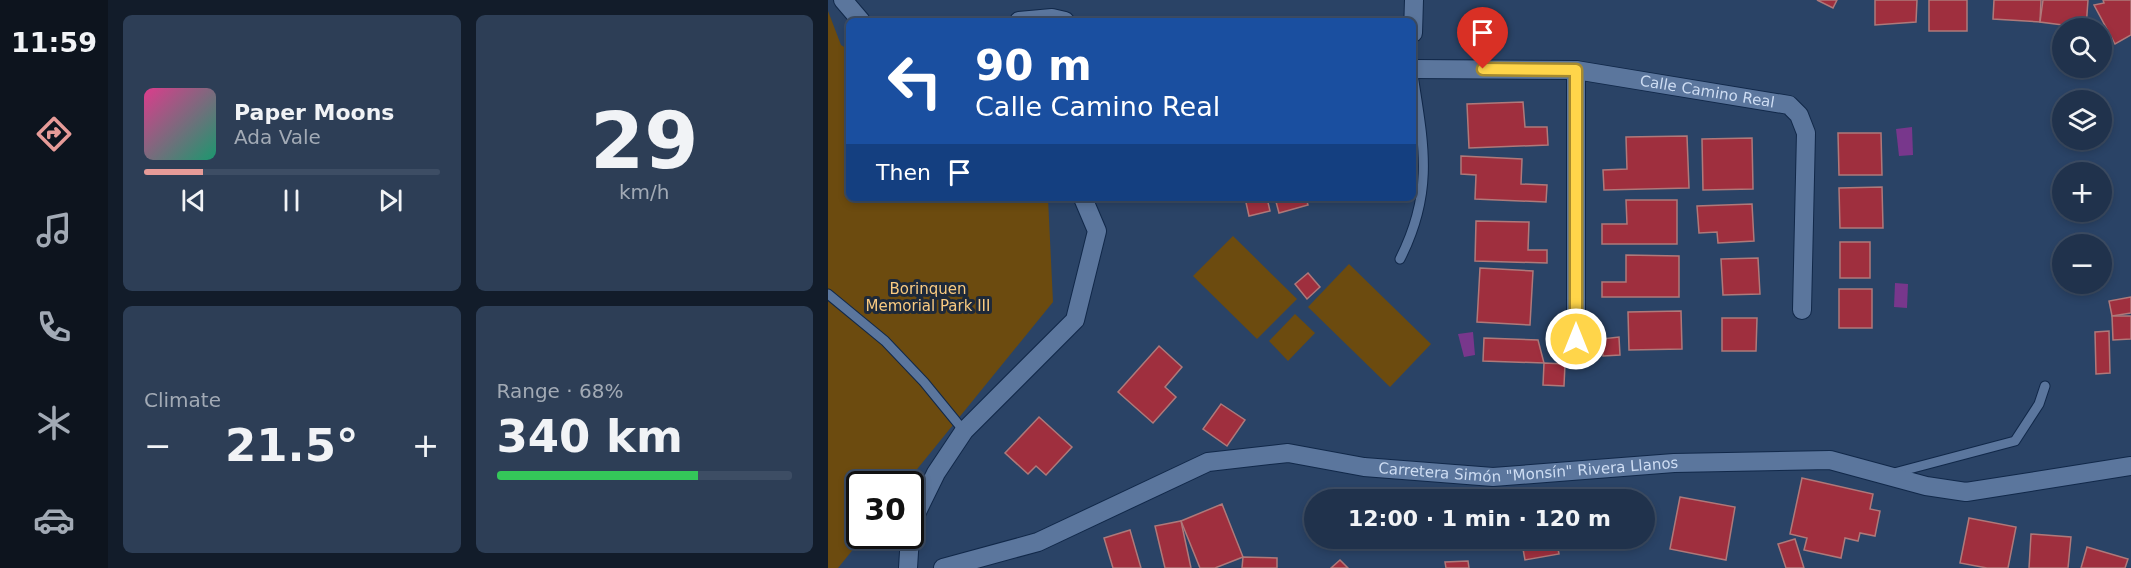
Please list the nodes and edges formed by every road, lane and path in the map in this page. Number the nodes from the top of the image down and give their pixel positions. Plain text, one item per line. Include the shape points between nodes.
1 (843, 0) edge
2 (1414, 0) edge
3 (858, 18) edge
4 (1413, 18) edge
5 (1416, 69) edge
6 (1576, 70) junction
7 (1416, 94) edge
8 (1084, 201) edge
9 (1400, 259) dead end
10 (828, 294) edge
11 (1803, 310) dead end
12 (1576, 339) dead end
13 (2045, 386) dead end
14 (964, 431) junction
15 (2131, 466) edge
16 (1886, 475) junction
17 (924, 498) edge
18 (909, 549) edge
19 (908, 568) edge
20 (943, 568) edge

1 - 3 street
2 - 4 street
5 - 6 street, Calle Camino Real
6 - 11 street, Calle Camino Real via 1789,105 1799,115 1806,133
6 - 12 street
7 - 9 lane via 1424,180 1415,230
8 - 14 street via 1097,231 1075,320
10 - 14 lane via 885,341
13 - 16 lane via 2039,404 2015,441
14 - 17 street
15 - 16 street, Carretera Simón "Monsín" Rivera Llanos via 1966,492
16 - 20 street, Carretera Simón "Monsín" Rivera Llanos via 1830,460 1674,463 1493,477 1364,467 1288,453 1208,462 1038,542
18 - 19 street

